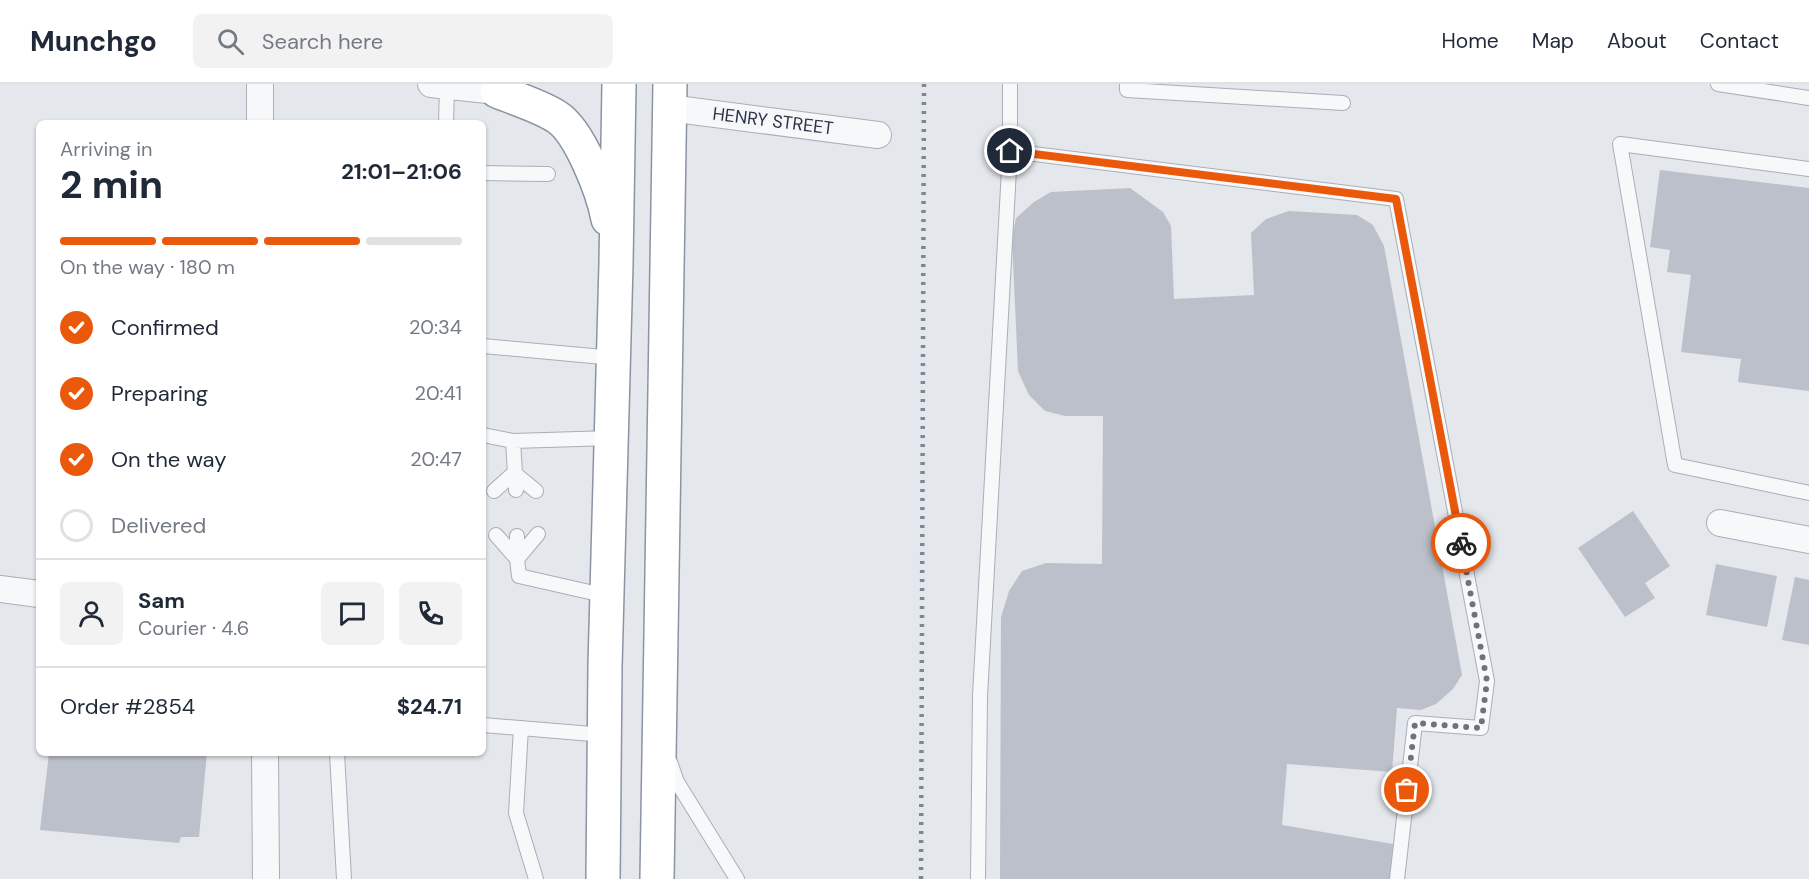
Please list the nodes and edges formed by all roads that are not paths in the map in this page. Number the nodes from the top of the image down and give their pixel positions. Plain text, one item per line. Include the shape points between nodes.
1 (260, 84) edge
2 (619, 84) edge
3 (1010, 84) edge
4 (1127, 84) edge
5 (1718, 84) edge
6 (439, 85) edge
7 (497, 87) edge
8 (669, 96) edge
9 (1809, 98) edge
10 (1343, 104) dead end
11 (260, 120) edge
12 (445, 120) edge
13 (878, 135) dead end
14 (1010, 151) junction
15 (1809, 169) edge
16 (486, 173) edge
17 (548, 174) dead end
18 (616, 264) junction
19 (486, 346) edge
20 (614, 358) junction
21 (486, 436) edge
22 (611, 438) junction
23 (513, 441) junction
24 (514, 473) junction
25 (516, 490) dead end
26 (494, 491) dead end
27 (536, 491) dead end
28 (1809, 493) edge
29 (1720, 523) dead end
30 (538, 534) dead end
31 (496, 535) dead end
32 (517, 536) dead end
33 (1809, 540) edge
34 (517, 558) junction
35 (0, 589) edge
36 (36, 594) edge
37 (607, 596) junction
38 (486, 725) edge
39 (521, 728) junction
40 (659, 730) junction
41 (604, 735) junction
42 (265, 756) edge
43 (336, 756) edge
44 (266, 879) edge
45 (344, 879) edge
46 (536, 879) edge
47 (603, 879) edge
48 (657, 879) edge
49 (738, 879) edge
50 (978, 879) edge
51 (1397, 879) edge

1 - 11 street
2 - 18 highway
3 - 14 lane
4 - 10 lane via 1127,90
5 - 9 lane
6 - 7 street
6 - 12 lane
7 - 18 highway via 558,117 577,139 596,177
8 - 13 street, HENRY STREET
8 - 40 highway
14 - 50 lane via 980,696
14 - 51 lane via 1396,199 1487,681 1481,728 1415,723
15 - 28 lane via 1620,144 1675,465
16 - 17 lane
18 - 20 highway
19 - 20 lane
20 - 22 highway
21 - 23 lane
22 - 23 lane
22 - 37 highway
23 - 24 lane
24 - 25 lane
24 - 26 lane
24 - 27 lane
29 - 33 street
30 - 34 lane
31 - 34 lane
32 - 34 lane
34 - 37 lane via 519,576
35 - 36 street
37 - 41 highway
38 - 39 lane
39 - 41 lane
39 - 46 lane via 516,813
40 - 48 highway
40 - 49 lane via 677,782
41 - 47 highway
42 - 44 street
43 - 45 lane

